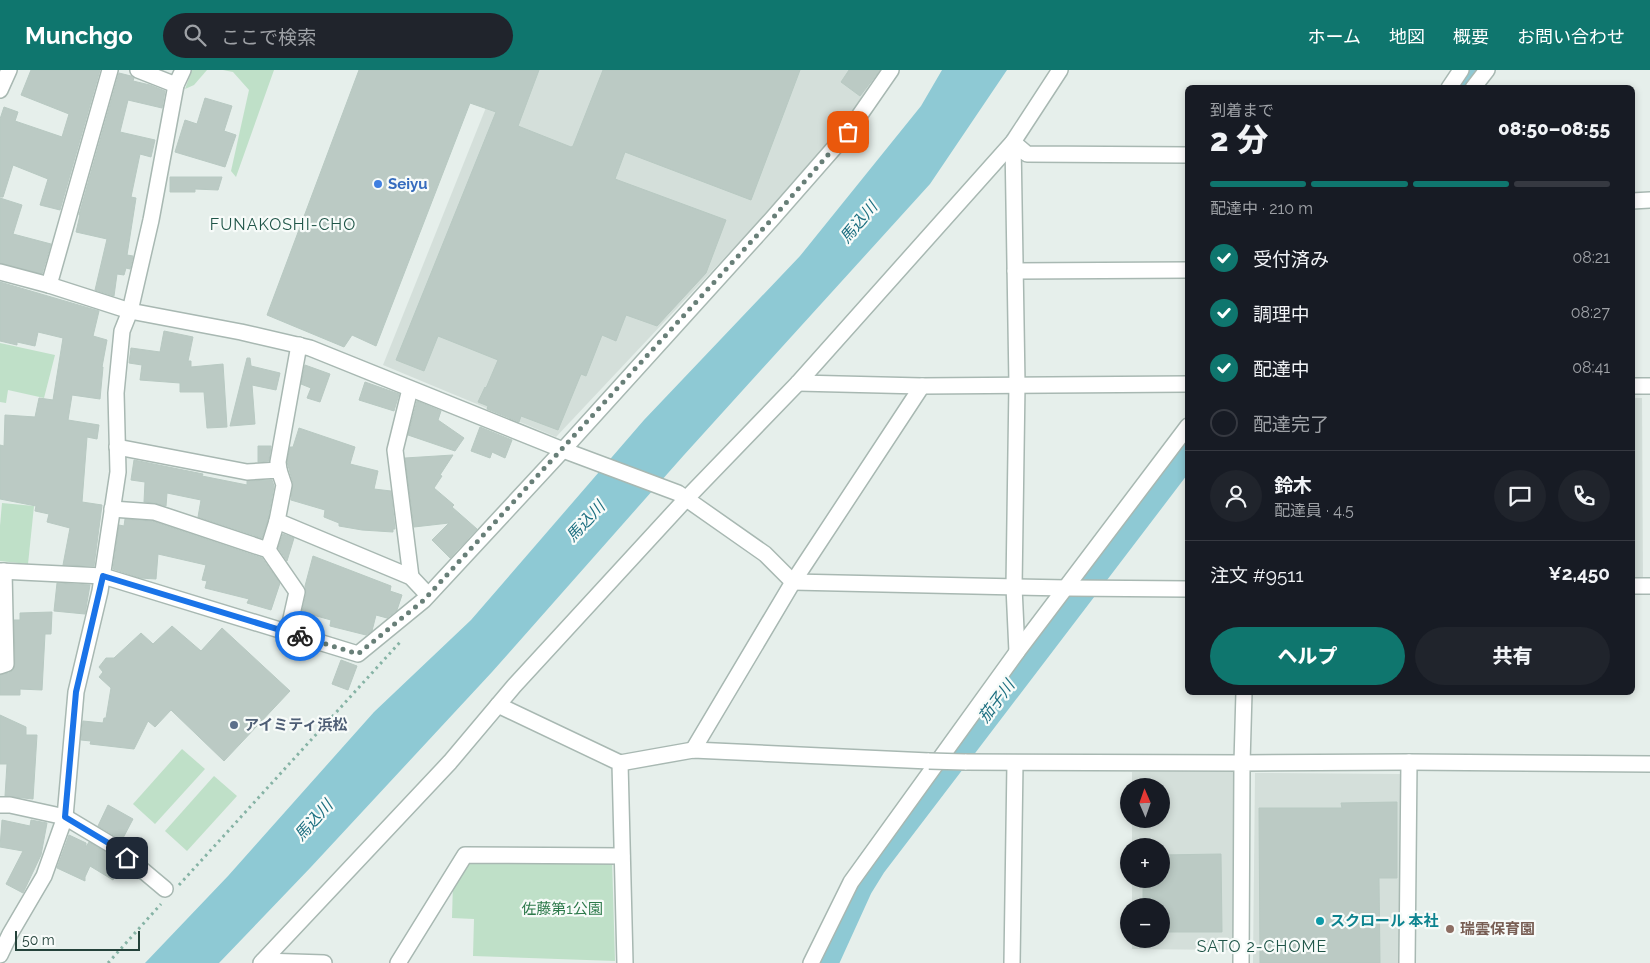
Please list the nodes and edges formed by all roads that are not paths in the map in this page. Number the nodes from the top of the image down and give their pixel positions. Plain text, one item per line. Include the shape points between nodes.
1 (8, 70) edge
2 (110, 70) edge
3 (138, 70) edge
4 (182, 70) edge
5 (891, 70) edge
6 (1060, 70) edge
7 (1461, 70) edge
8 (1487, 70) edge
9 (176, 85) junction
10 (1451, 85) edge
11 (1475, 85) edge
12 (0, 90) edge
13 (1013, 142) junction
14 (1185, 155) edge
15 (1650, 200) edge
16 (1635, 201) edge
17 (1185, 270) edge
18 (1015, 271) junction
19 (0, 272) edge
20 (49, 285) junction
21 (130, 311) junction
22 (299, 346) junction
23 (798, 383) junction
24 (1017, 384) junction
25 (1185, 384) edge
26 (922, 386) junction
27 (1635, 386) edge
28 (1650, 386) edge
29 (410, 389) junction
30 (1185, 430) edge
31 (117, 447) junction
32 (567, 452) junction
33 (279, 470) junction
34 (682, 496) junction
35 (112, 509) junction
36 (277, 521) junction
37 (268, 550) junction
38 (2, 571) edge
39 (103, 576) junction
40 (411, 577) junction
41 (793, 582) junction
42 (1635, 586) edge
43 (1650, 586) edge
44 (1014, 587) junction
45 (1067, 588) junction
46 (1185, 589) edge
47 (428, 595) junction
48 (288, 632) junction
49 (1017, 652) junction
50 (0, 666) edge
51 (1244, 695) edge
52 (498, 705) junction
53 (693, 750) junction
54 (1409, 762) junction
55 (620, 763) junction
56 (1015, 763) junction
57 (1242, 763) junction
58 (1650, 764) edge
59 (0, 805) edge
60 (65, 817) junction
61 (622, 856) junction
62 (169, 892) road end
63 (1, 952) edge
64 (262, 962) edge
65 (324, 963) edge
66 (398, 963) edge
67 (625, 963) edge
68 (812, 963) edge
69 (1012, 963) edge
70 (1241, 963) edge
71 (1407, 963) edge

1 - 12 street
2 - 20 street
3 - 9 street
4 - 9 street
5 - 32 street via 848,132
6 - 13 street
7 - 10 street
8 - 11 street
9 - 21 street
13 - 14 street via 1027,154
13 - 18 street
13 - 23 street
15 - 16 street
17 - 18 street
18 - 24 street
19 - 20 street
20 - 21 street
21 - 22 street
21 - 31 street via 122,330 116,393
22 - 29 street
22 - 33 street
23 - 26 street
23 - 34 street
24 - 25 street
24 - 26 street
24 - 44 street
26 - 41 street
27 - 28 street
29 - 32 street
29 - 40 street via 395,450
30 - 45 street
31 - 33 street via 247,472
31 - 35 street via 118,472
32 - 34 street
32 - 47 street
33 - 36 street via 284,485
34 - 41 street via 765,554
34 - 52 street
35 - 37 street via 154,512
35 - 39 street
36 - 37 street
36 - 40 street
37 - 48 street via 297,592
38 - 39 street
38 - 50 street via 6,664
39 - 48 street
39 - 60 street via 76,692
40 - 47 street
41 - 44 street
41 - 53 street
42 - 43 street
44 - 45 street
44 - 49 street
45 - 46 street
45 - 49 street
47 - 48 street via 358,654
49 - 68 street via 851,882
51 - 57 street
52 - 55 street
52 - 64 street via 450,762
53 - 55 street
53 - 56 street, bridge
54 - 57 street
54 - 58 street
54 - 71 street
55 - 61 street
56 - 57 street
56 - 69 street
57 - 70 street
59 - 60 street
60 - 62 street via 115,847
60 - 63 street via 44,876
61 - 66 street via 465,855
61 - 67 street
64 - 65 street

